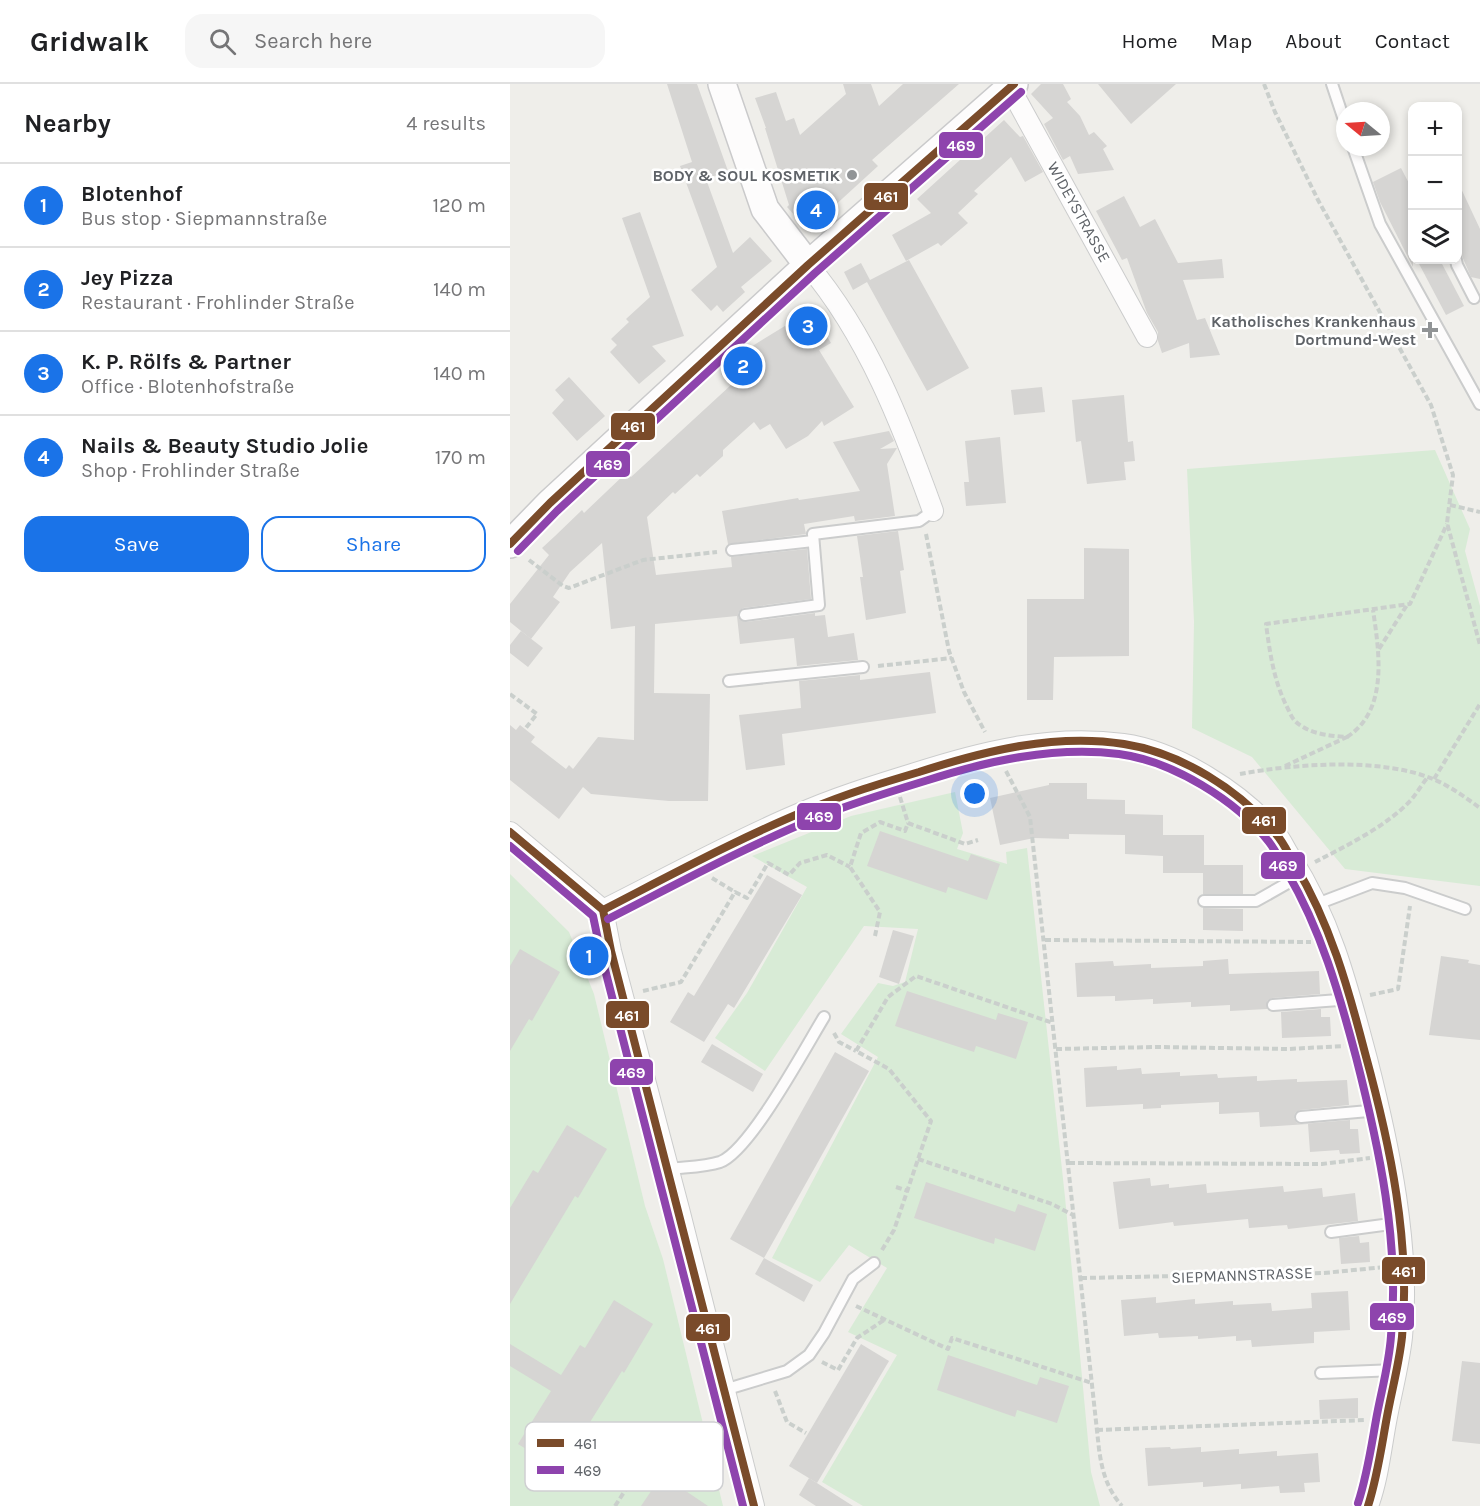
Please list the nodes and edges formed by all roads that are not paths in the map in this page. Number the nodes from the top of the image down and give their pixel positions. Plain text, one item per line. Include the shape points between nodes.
1 (722, 84) edge
2 (1332, 84) edge
3 (1012, 86) edge
4 (1338, 102) edge
5 (1356, 156) edge
6 (1457, 264) edge
7 (808, 265) junction
8 (1474, 298) dead end
9 (1147, 337) dead end
10 (1480, 404) edge
11 (933, 512) joint
12 (813, 541) junction
13 (517, 550) edge
14 (732, 550) road end
15 (745, 615) dead end
16 (862, 667) road end
17 (729, 681) dead end
18 (510, 832) edge
19 (1302, 875) junction
20 (1204, 901) dead end
21 (1317, 904) junction
22 (1465, 909) dead end
23 (603, 910) junction
24 (1352, 999) junction
25 (1273, 1005) dead end
26 (824, 1017) road end
27 (1380, 1110) junction
28 (1301, 1117) dead end
29 (669, 1169) junction
30 (1398, 1223) junction
31 (1331, 1232) dead end
32 (874, 1263) road end
33 (1396, 1370) junction
34 (1321, 1373) dead end
35 (724, 1390) junction
36 (754, 1506) edge
37 (1368, 1506) edge

1 - 7 main road via 765,209
2 - 4 lane
3 - 7 main road
3 - 9 street, WIDEYSTRASSE
5 - 10 lane via 1380,224
6 - 8 lane
7 - 11 street via 831,292 874,367 906,435
7 - 13 main road via 550,503
11 - 12 lane via 919,521 813,534
12 - 14 lane
12 - 15 lane via 819,605
16 - 17 lane
18 - 23 street
19 - 20 lane via 1256,901
19 - 21 street
19 - 23 street via 1276,834 1231,793 1173,759 1126,744 1048,742 958,759 837,798
21 - 22 lane via 1372,883 1412,891
21 - 24 street
23 - 29 street
24 - 25 lane
24 - 27 street
26 - 29 lane via 761,1121 738,1149 720,1162
27 - 28 lane
27 - 30 street
29 - 35 street
30 - 31 lane
30 - 33 street via 1403,1265 1402,1336
32 - 35 lane via 853,1279 809,1355 787,1371
33 - 34 lane
33 - 37 street
35 - 36 street

